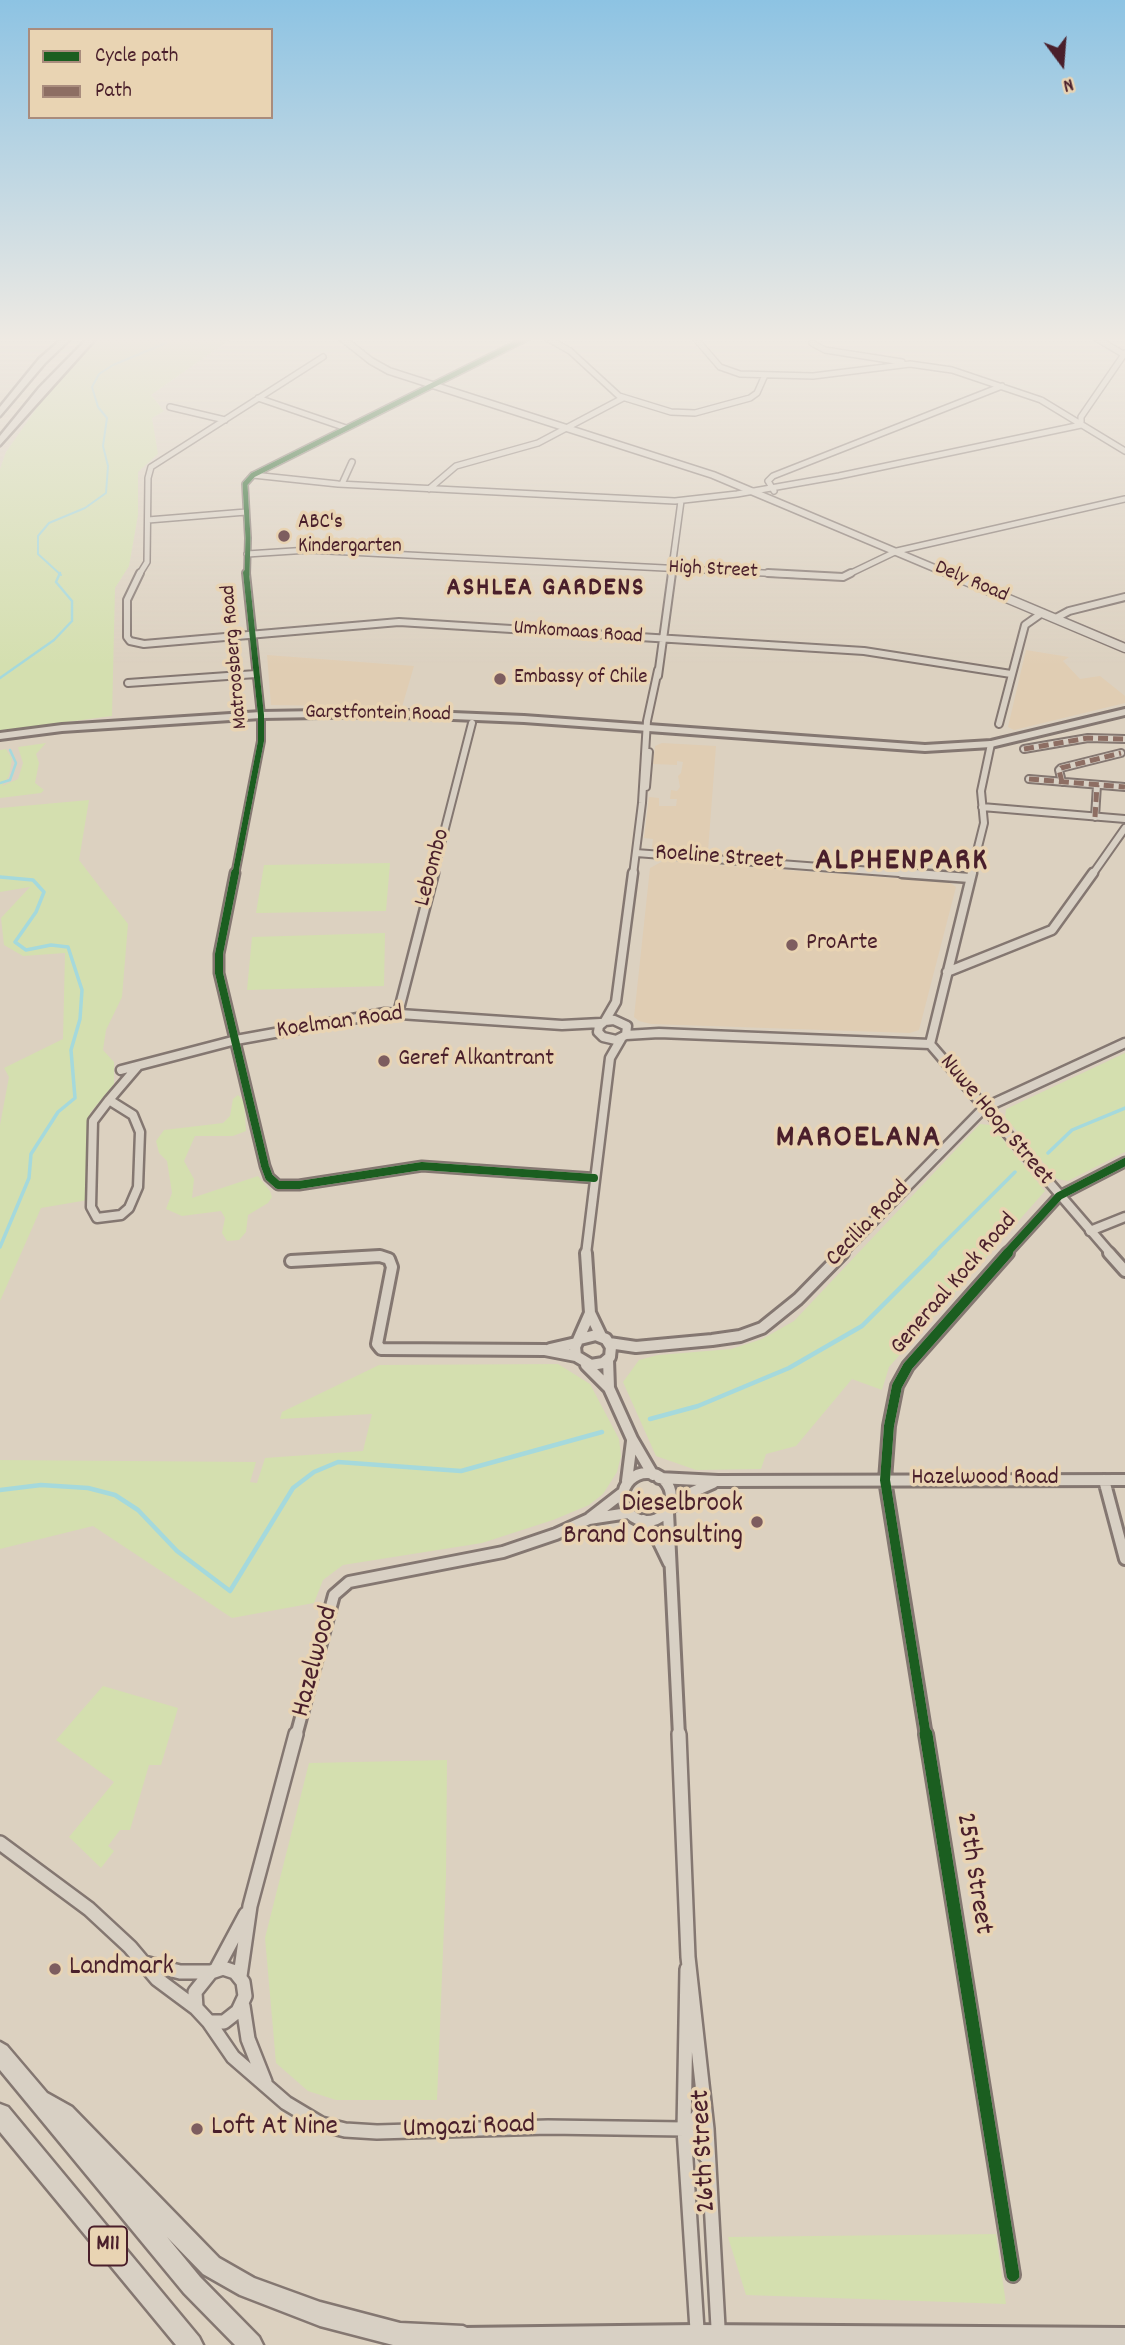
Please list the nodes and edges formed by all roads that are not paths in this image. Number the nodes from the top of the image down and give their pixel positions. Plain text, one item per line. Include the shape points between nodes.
1 (181, 447) edge
2 (308, 447) edge
3 (522, 447) edge
4 (629, 447) edge
5 (846, 447) edge
6 (975, 447) edge
7 (352, 462) dead end
8 (253, 475) junction
9 (342, 484) junction
10 (429, 489) junction
11 (773, 489) junction
12 (752, 493) junction
13 (1125, 499) edge
14 (679, 502) junction
15 (1114, 502) junction
16 (1125, 509) edge
17 (247, 512) junction
18 (148, 520) junction
19 (897, 551) junction
20 (247, 554) junction
21 (671, 569) junction
22 (1125, 597) edge
23 (1042, 613) junction
24 (1055, 618) junction
25 (251, 634) junction
26 (662, 640) junction
27 (1125, 648) edge
28 (256, 674) junction
29 (1011, 674) junction
30 (128, 683) dead end
31 (1125, 712) edge
32 (261, 719) junction
33 (472, 723) junction
34 (999, 724) dead end
35 (649, 731) junction
36 (0, 736) edge
37 (1112, 738) junction
38 (1125, 738) edge
39 (0, 744) edge
40 (991, 744) junction
41 (1024, 749) dead end
42 (1123, 756) edge
43 (1029, 779) dead end
44 (1062, 782) junction
45 (1097, 785) junction
46 (1125, 787) edge
47 (982, 807) junction
48 (1095, 817) junction
49 (1125, 819) edge
50 (1125, 828) edge
51 (636, 853) junction
52 (970, 878) junction
53 (947, 972) junction
54 (616, 1002) junction
55 (398, 1013) junction
56 (603, 1022) junction
57 (562, 1025) junction
58 (624, 1030) junction
59 (601, 1036) junction
60 (236, 1040) junction
61 (1125, 1043) edge
62 (930, 1044) junction
63 (610, 1058) junction
64 (139, 1065) junction
65 (121, 1070) dead end
66 (109, 1100) junction
67 (984, 1108) junction
68 (1125, 1162) edge
69 (594, 1178) junction
70 (1059, 1196) junction
71 (1125, 1217) edge
72 (1090, 1231) junction
73 (291, 1261) dead end
74 (1125, 1271) edge
75 (590, 1313) junction
76 (605, 1340) junction
77 (578, 1341) junction
78 (636, 1347) junction
79 (545, 1350) junction
80 (609, 1358) junction
81 (580, 1360) junction
82 (609, 1388) junction
83 (631, 1436) junction
84 (656, 1476) junction
85 (885, 1480) junction
86 (1104, 1480) junction
87 (1125, 1480) edge
88 (627, 1481) junction
89 (718, 1481) junction
90 (621, 1494) junction
91 (669, 1510) junction
92 (628, 1513) junction
93 (589, 1519) junction
94 (643, 1520) junction
95 (1125, 1559) edge
96 (673, 1571) junction
97 (0, 1843) edge
98 (250, 1906) junction
99 (688, 1956) junction
100 (144, 1963) junction
101 (213, 1971) junction
102 (240, 1976) junction
103 (243, 2004) junction
104 (196, 2008) junction
105 (209, 2022) junction
106 (0, 2053) edge
107 (267, 2087) junction
108 (40, 2101) junction
109 (704, 2105) junction
110 (0, 2115) edge
111 (684, 2129) junction
112 (708, 2159) junction
113 (1013, 2275) dead end
114 (1125, 2338) edge
115 (697, 2340) edge
116 (719, 2340) edge
117 (456, 2342) edge
118 (191, 2345) edge
119 (251, 2345) edge

1 - 18 street via 151,467
2 - 8 street
3 - 10 street via 460,464
4 - 12 street, Dely Road
5 - 11 street via 773,476 768,481
6 - 11 street
7 - 9 street
8 - 9 street
8 - 17 street, Matroosberg Road via 244,488
9 - 10 street
10 - 14 street
11 - 12 street
12 - 14 street
12 - 19 street, Dely Road
13 - 15 street, High Street
14 - 21 street
15 - 16 street
15 - 19 street, High Street
17 - 18 street
17 - 20 street, Matroosberg Road
18 - 25 street, Umkomaas Road via 147,562 127,600 127,637 144,644
19 - 21 street, High Street via 843,577
19 - 23 street, Dely Road
20 - 21 street, High Street via 309,550
20 - 25 street, Matroosberg Road
21 - 26 street
22 - 24 street
23 - 24 street, Dely Road
23 - 29 street via 1024,625
24 - 27 street, Dely Road
25 - 26 street, Umkomaas Road via 399,622
25 - 28 street, Matroosberg Road
26 - 29 street, Umkomaas Road via 876,653
26 - 35 street
28 - 30 street
28 - 32 street, Matroosberg Road
29 - 34 street
31 - 40 main road, Garstfontein Road
32 - 33 main road, Garstfontein Road
32 - 35 main road, Garstfontein Road via 393,713
32 - 36 main road, Garstfontein Road via 94,725
32 - 39 main road, Garstfontein Road
32 - 60 street, Matroosberg Road via 257,764 219,954 219,973
33 - 35 main road, Garstfontein Road
33 - 55 street, Lebombo
35 - 40 main road, Garstfontein Road via 925,748
35 - 51 street via 647,784
37 - 38 street
37 - 41 street
37 - 42 street
40 - 47 street, Nuwe Hoop Street
42 - 44 street via 1061,768
43 - 44 street
44 - 45 street
45 - 46 street
45 - 48 street
47 - 48 street
47 - 52 street, Nuwe Hoop Street via 984,823
48 - 49 street
50 - 53 street via 1052,930
51 - 52 street, Roeline Street
51 - 54 street
52 - 53 street, Nuwe Hoop Street
53 - 62 street, Nuwe Hoop Street
54 - 56 street
54 - 58 street
55 - 57 street, Koelman Road
55 - 60 street, Koelman Road
56 - 57 street, Koelman Road
56 - 58 street, Koelman Road
56 - 59 street via 598,1029
57 - 59 street, Koelman Road
58 - 59 street, Koelman Road
58 - 62 street
58 - 63 street
59 - 63 street
60 - 64 street, Koelman Road
60 - 69 street, Matroosberg Road via 269,1177 278,1185 439,1166
61 - 67 street, Cecilia Road
62 - 67 street, Nuwe Hoop Street
63 - 69 street
64 - 65 street, Koelman Road
64 - 66 street
66 - 66 street via 93,1121 90,1207 97,1218 121,1215 138,1187 140,1132 133,1115
67 - 70 street, Nuwe Hoop Street
67 - 78 street, Cecilia Road via 775,1320 740,1336
68 - 70 street, Generaal Kock Road
69 - 75 street via 586,1248
70 - 72 street, Nuwe Hoop Street
70 - 85 street, Generaal Kock Road via 902,1376 893,1401
71 - 72 street
72 - 74 street, Nuwe Hoop Street
73 - 79 street via 362,1256 389,1259 389,1284 376,1344 381,1349
75 - 76 street
75 - 77 street
76 - 77 street via 590,1335
76 - 78 street, Cecilia Road
76 - 80 street
77 - 79 street
77 - 81 street
78 - 80 street, Cecilia Road
79 - 81 street
80 - 81 street via 597,1365
80 - 82 street
81 - 82 street
82 - 83 street
83 - 84 street
83 - 88 street
84 - 88 street via 639,1475
84 - 89 street, Hazelwood Road
84 - 91 street via 672,1492
85 - 86 street, Hazelwood Road
85 - 89 street, Hazelwood Road
85 - 113 street, 25th Street
86 - 87 street, Hazelwood Road
86 - 95 street
88 - 90 street
89 - 91 street, Hazelwood Road via 686,1495
90 - 92 street
90 - 93 street
91 - 94 street
91 - 96 street, 26th Street
92 - 93 street, Hazelwood
92 - 94 street
93 - 98 street, Hazelwood via 503,1552 360,1578 334,1595
94 - 96 street, 26th Street
96 - 99 street, 26th Street
97 - 100 street via 89,1909
98 - 101 street
98 - 102 street
99 - 109 street, 26th Street
99 - 111 street, 26th Street
100 - 101 street via 169,1971
100 - 104 street via 157,1979
101 - 102 street via 230,1969
101 - 104 street via 195,1992
102 - 103 street via 245,1989
103 - 105 street via 224,2022
103 - 107 street via 248,2039
104 - 105 street
105 - 107 street, Umgazi Road via 233,2057
106 - 108 main road, M11
107 - 111 street, Umgazi Road via 321,2124 345,2130
108 - 117 main road via 64,2115 211,2266 248,2287 320,2314 400,2335
108 - 119 main road, M11 via 192,2286
109 - 111 street
109 - 112 street, 26th Street
110 - 118 main road, M11
111 - 112 street
111 - 115 street, 26th Street
112 - 116 street, 26th Street
114 - 116 main road
115 - 116 main road
115 - 117 main road

